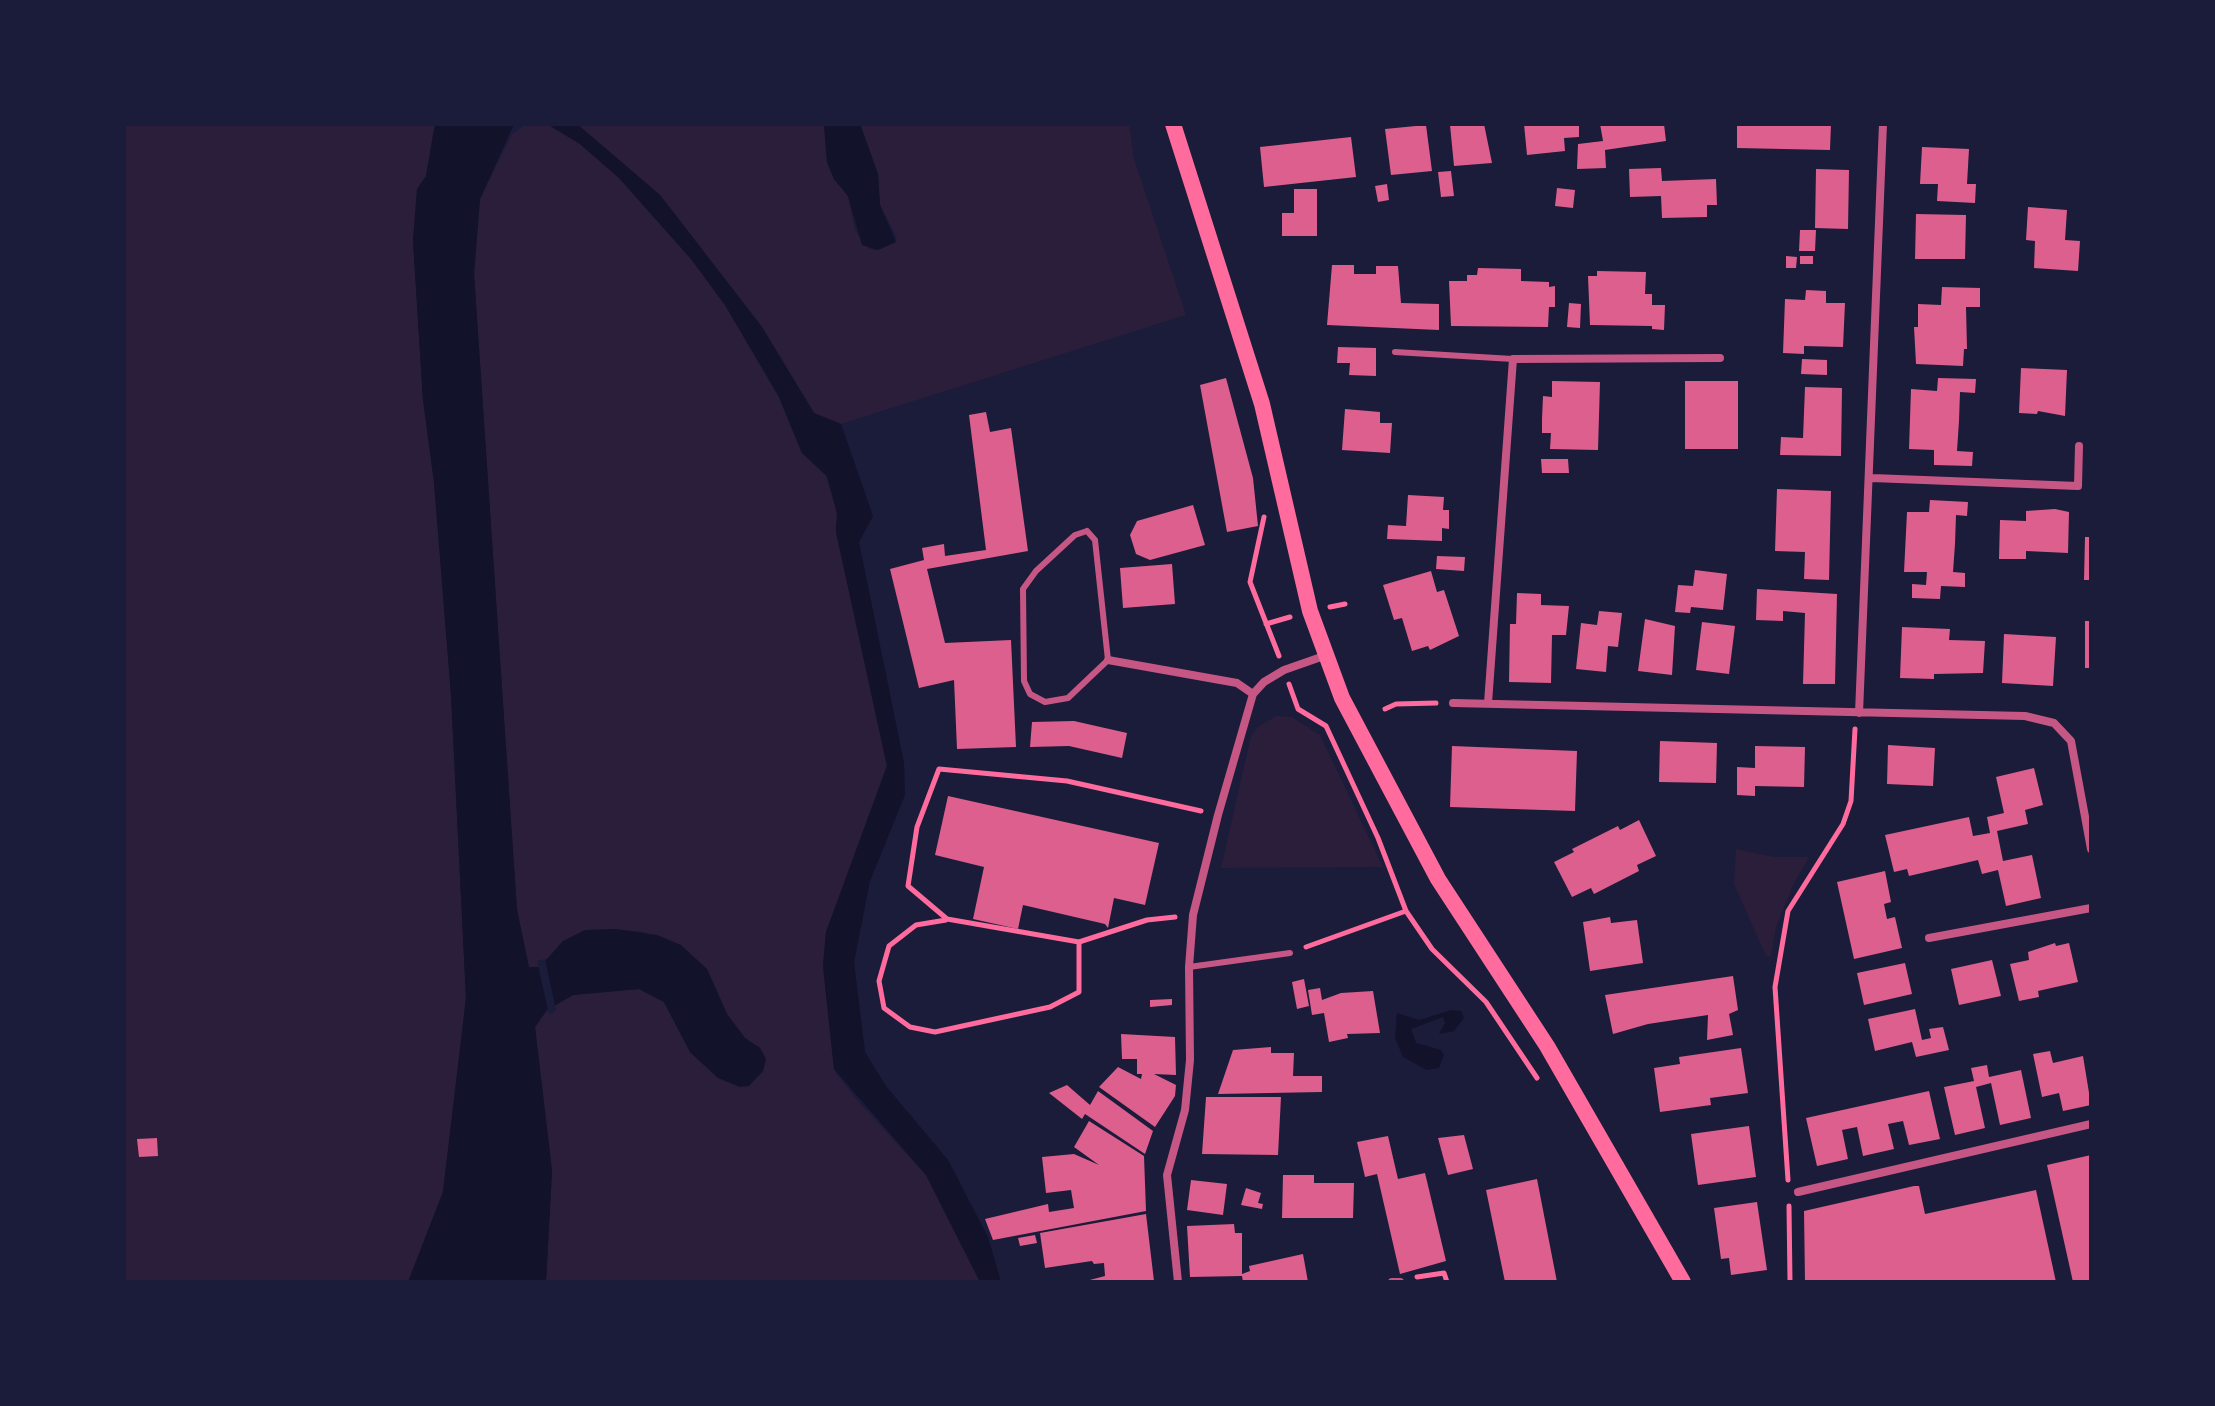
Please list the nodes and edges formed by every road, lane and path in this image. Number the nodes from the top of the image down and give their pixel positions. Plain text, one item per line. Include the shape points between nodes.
1 (1173, 124) edge
2 (1883, 124) edge
3 (1395, 352) dead end
4 (1720, 358) dead end
5 (1513, 359) junction
6 (2079, 446) dead end
7 (1872, 478) junction
8 (1300, 614) dead end
9 (1266, 624) dead end
10 (1324, 656) junction
11 (1108, 660) junction
12 (1253, 694) junction
13 (1453, 703) joint
14 (1488, 703) junction
15 (1385, 709) dead end
16 (1859, 713) junction
17 (1218, 815) junction
18 (2091, 849) edge
19 (2091, 908) edge
20 (1406, 911) dead end
21 (1193, 915) junction
22 (947, 919) junction
23 (1929, 938) dead end
24 (1079, 942) junction
25 (1290, 953) joint
26 (1189, 967) junction
27 (2091, 1124) edge
28 (1792, 1192) junction
29 (1398, 1281) edge
30 (1178, 1282) edge
31 (1447, 1282) edge
32 (1683, 1282) edge
33 (1790, 1282) edge

1 - 10 main road via 1262,404
2 - 7 street
3 - 5 lane
4 - 5 street
5 - 14 street
6 - 7 street via 2078,486
7 - 16 street
8 - 9 path
10 - 12 street via 1284,670
10 - 32 main road via 1438,879 1547,1046
11 - 11 lane via 1062,701 1045,702 1027,690 1023,589 1081,532 1095,540
11 - 12 street via 1237,683
12 - 17 street
13 - 14 street
13 - 15 path via 1396,704
14 - 16 street
16 - 18 street via 2025,716 2054,723 2071,741
16 - 28 path via 1851,801 1843,824 1788,911 1775,987
17 - 21 street
17 - 22 path via 1067,781 939,769 917,827 908,886
19 - 23 street
20 - 25 path
21 - 24 path via 1147,920
21 - 26 street
22 - 24 path
22 - 24 path via 916,925 889,946 879,981 884,1008 910,1027 935,1032 1050,1007 1079,992
25 - 26 lane
26 - 30 street via 1185,1110 1167,1175
27 - 28 street
28 - 33 path
29 - 31 path via 1444,1273

